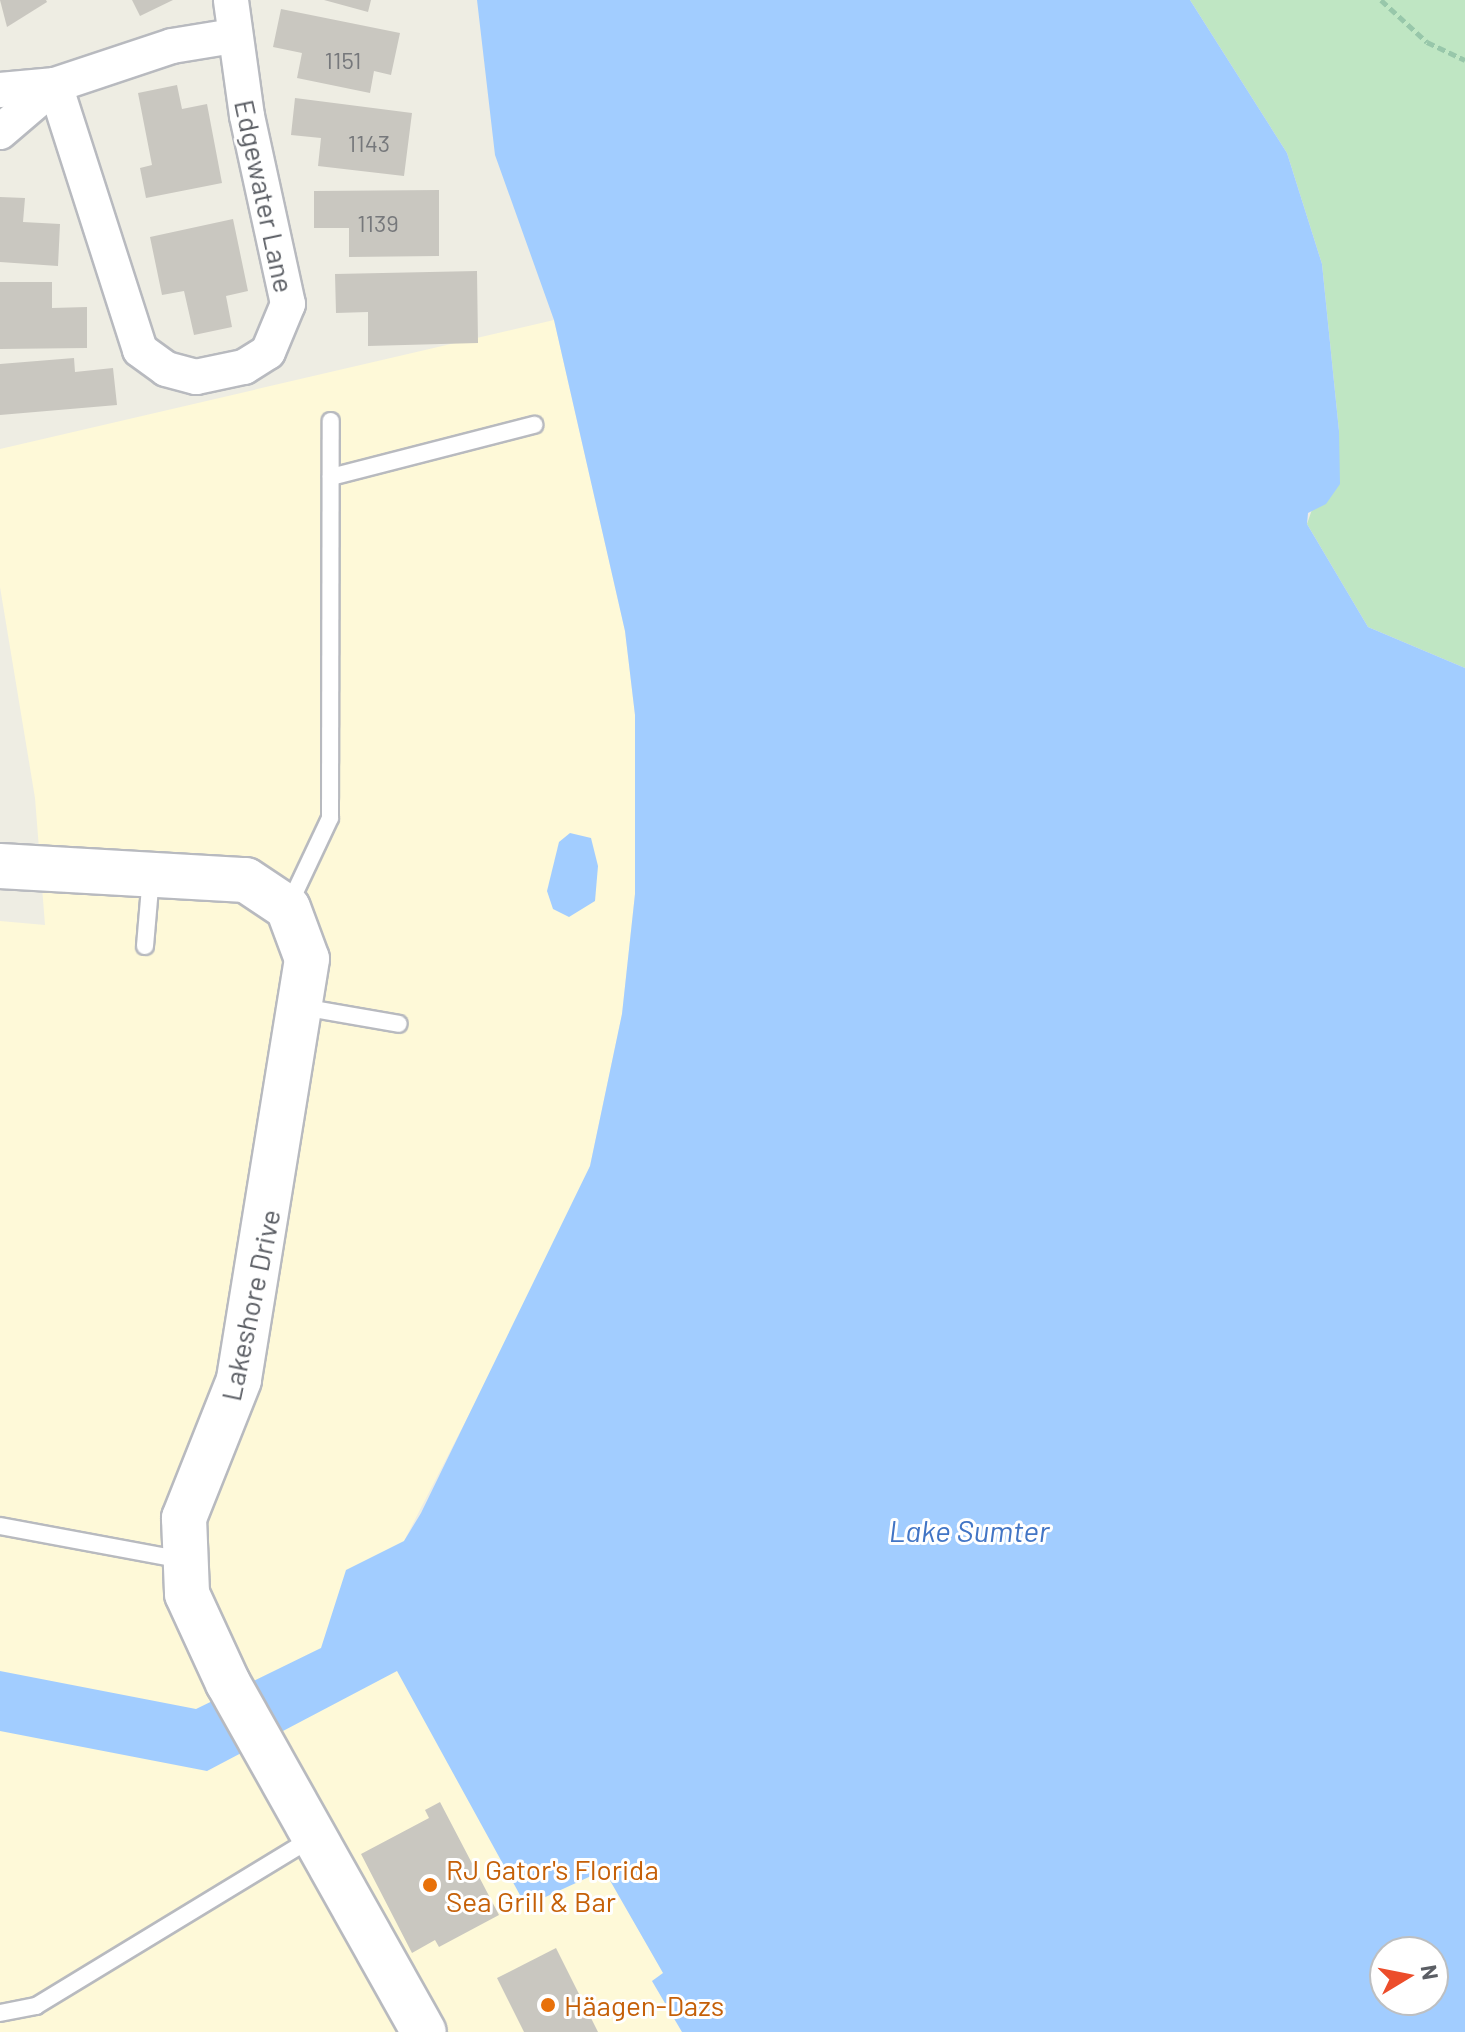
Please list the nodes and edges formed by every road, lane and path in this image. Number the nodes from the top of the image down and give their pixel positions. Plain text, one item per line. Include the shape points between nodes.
1 (231, 0) edge
2 (1381, 0) edge
3 (233, 36) junction
4 (1465, 60) edge
5 (55, 85) junction
6 (0, 90) edge
7 (0, 132) edge
8 (331, 421) dead end
9 (534, 425) dead end
10 (331, 477) junction
11 (0, 866) edge
12 (151, 875) junction
13 (288, 908) junction
14 (145, 946) dead end
15 (300, 1007) junction
16 (399, 1024) dead end
17 (0, 1526) edge
18 (186, 1560) junction
19 (315, 1836) junction
20 (0, 2013) edge
21 (424, 2032) edge

1 - 3 street, Edgewater Lane
2 - 4 path via 1427,42
3 - 5 street via 172,46
3 - 5 street, Edgewater Lane via 288,304 268,352 244,367 196,377 166,369 140,350
5 - 6 street
5 - 7 street
8 - 10 lane
9 - 10 lane
10 - 13 lane via 330,818
11 - 12 street
12 - 13 street via 246,880
12 - 14 lane
13 - 15 street, Lakeshore Drive via 307,959
15 - 16 lane
15 - 18 street, Lakeshore Drive via 239,1380 184,1518
17 - 18 lane
18 - 19 street, Lakeshore Drive via 187,1594 228,1683
19 - 20 lane via 36,2006
19 - 21 street, Lakeshore Drive

